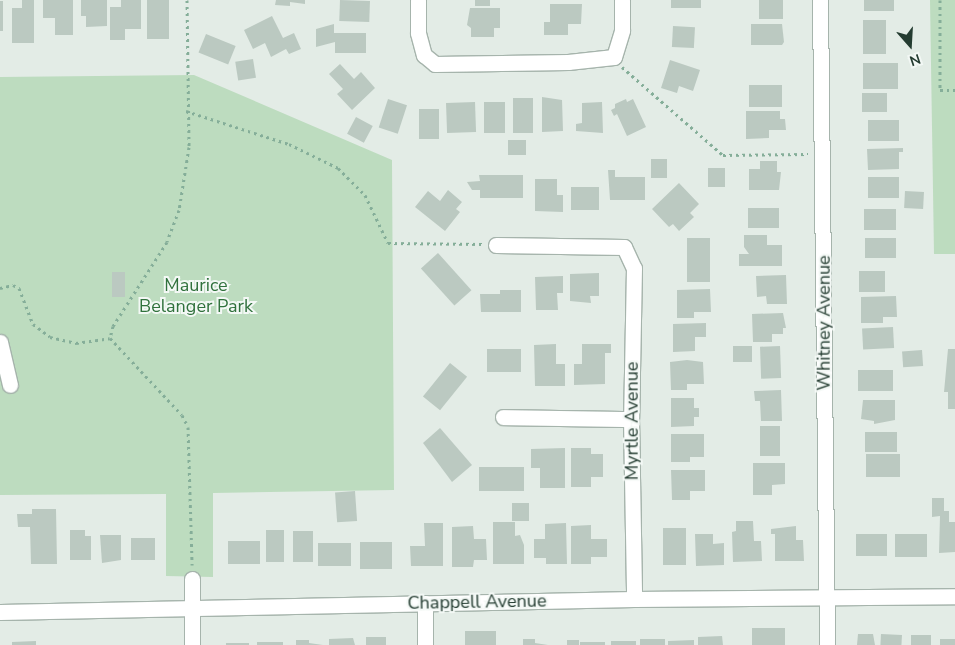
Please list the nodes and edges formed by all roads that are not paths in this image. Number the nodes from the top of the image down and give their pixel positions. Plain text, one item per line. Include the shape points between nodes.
1 (418, 0) edge
2 (622, 0) edge
3 (820, 0) edge
4 (496, 245) road end
5 (0, 342) edge
6 (10, 385) dead end
7 (502, 417) dead end
8 (631, 418) junction
9 (192, 578) road end
10 (826, 596) junction
11 (955, 596) edge
12 (634, 599) junction
13 (425, 603) junction
14 (192, 607) junction
15 (0, 612) edge
16 (192, 645) edge
17 (425, 645) edge
18 (827, 645) edge

1 - 2 street via 418,33 424,55 435,64 568,62 614,57 622,30
3 - 10 street, Whitney Avenue
4 - 8 street, Myrtle Avenue via 624,247 634,268
5 - 6 street
7 - 8 street
8 - 12 street, Myrtle Avenue
9 - 14 street
10 - 11 street, Chappell Avenue
10 - 12 street, Chappell Avenue
10 - 18 street, Whitney Avenue
12 - 13 street, Chappell Avenue
13 - 14 street, Chappell Avenue
13 - 17 street
14 - 15 street, Chappell Avenue
14 - 16 street

